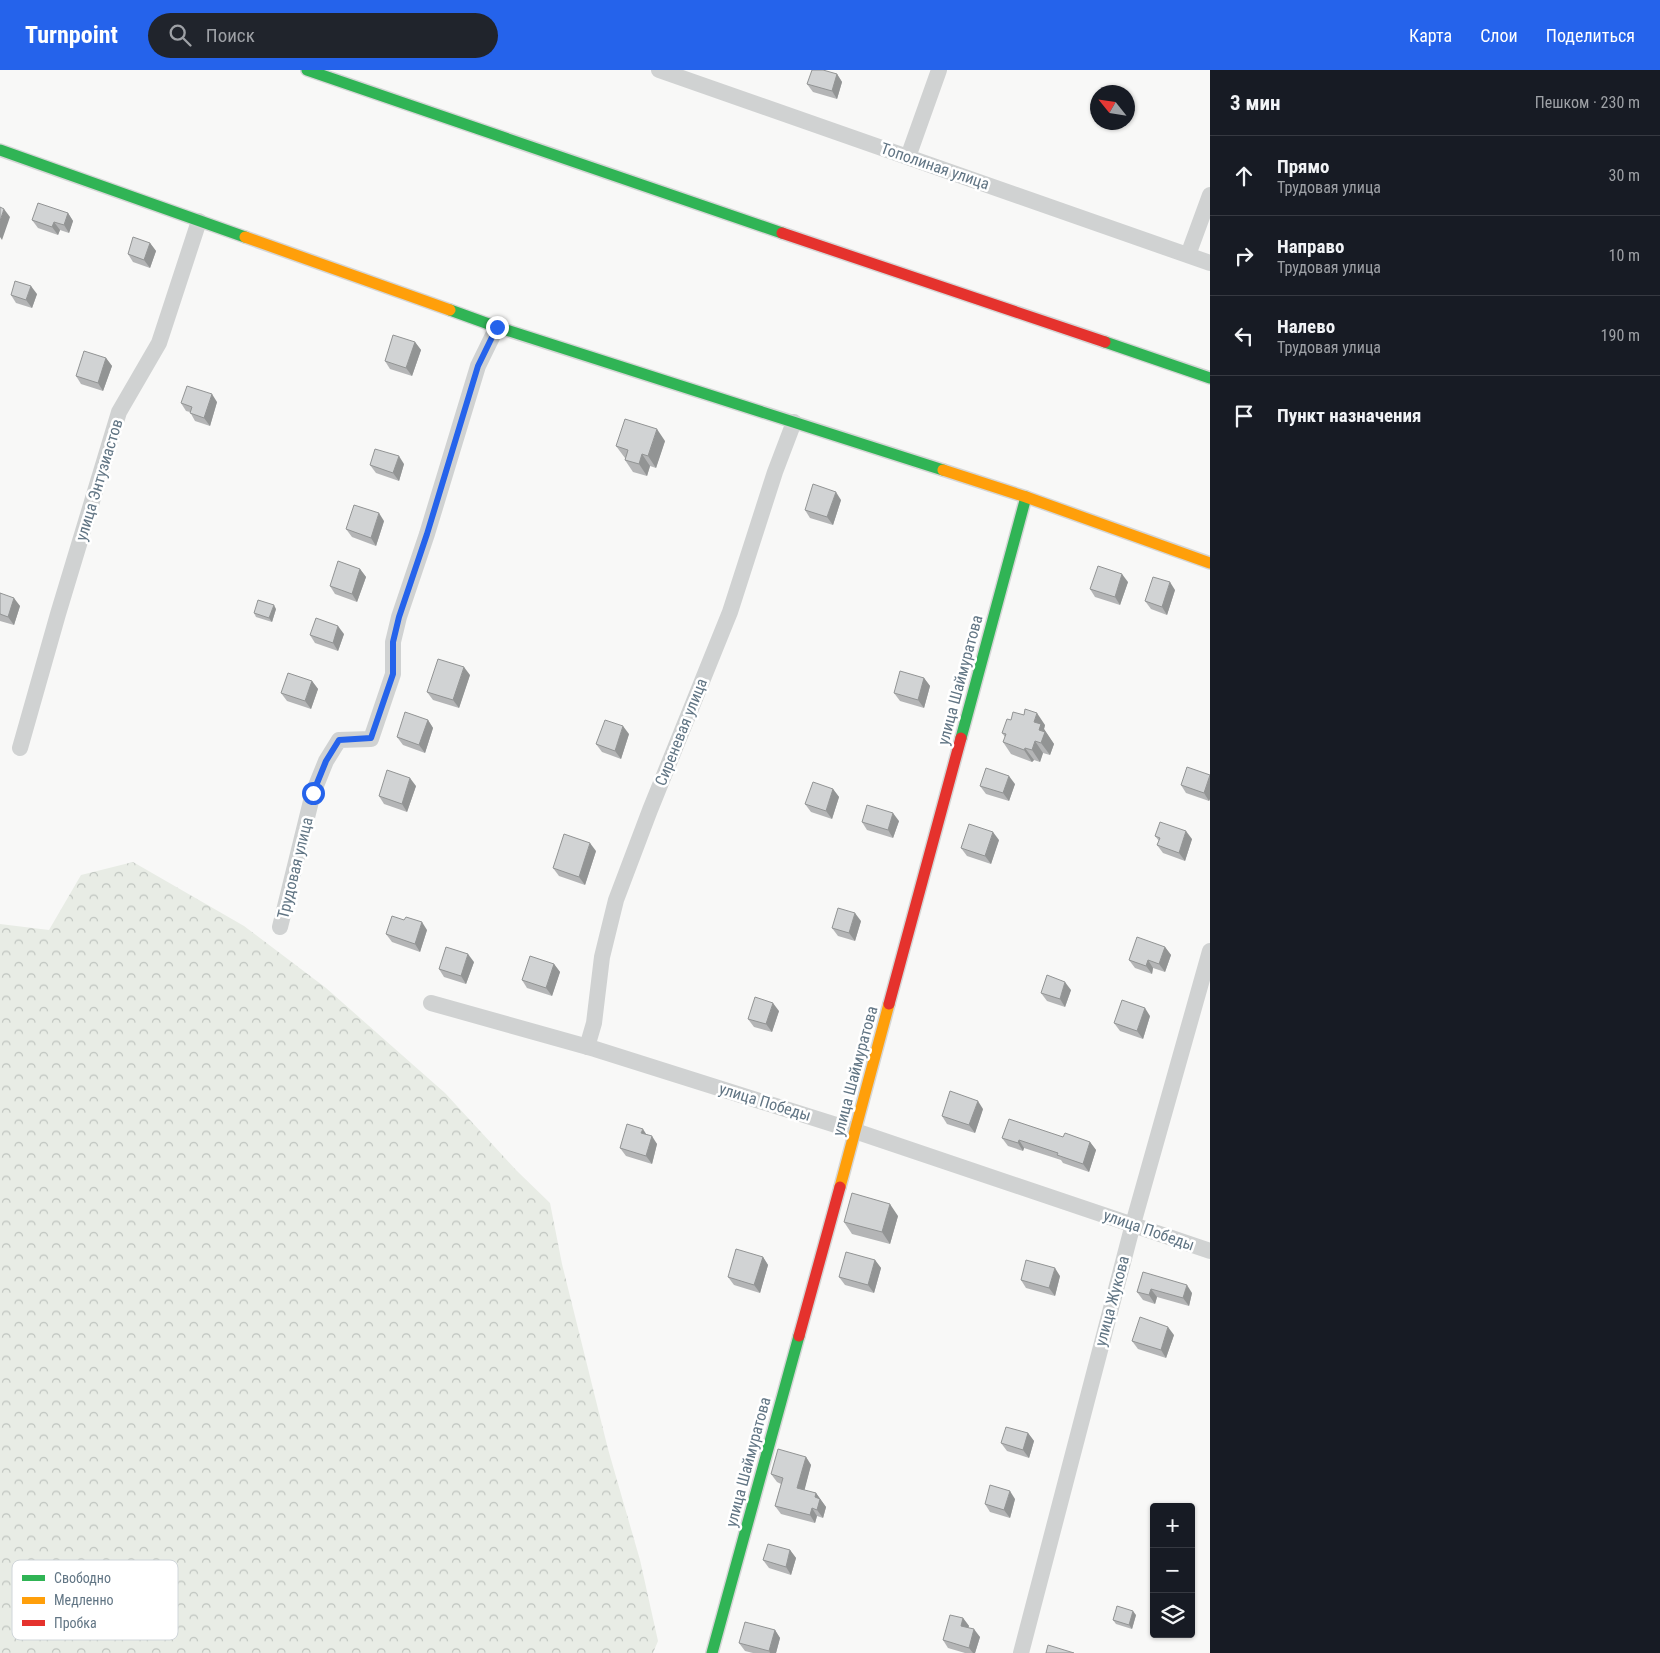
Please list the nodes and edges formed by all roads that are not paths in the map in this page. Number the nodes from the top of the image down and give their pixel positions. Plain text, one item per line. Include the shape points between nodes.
1 (307, 70) edge
2 (660, 70) edge
3 (939, 70) edge
4 (0, 150) edge
5 (908, 157) junction
6 (1210, 195) edge
7 (199, 221) junction
8 (1188, 255) junction
9 (1210, 262) edge
10 (497, 327) junction
11 (1210, 378) edge
12 (794, 422) junction
13 (1026, 497) junction
14 (1210, 563) edge
15 (20, 748) dead end
16 (280, 927) dead end
17 (1210, 951) edge
18 (430, 1003) dead end
19 (587, 1047) junction
20 (855, 1131) junction
21 (1133, 1224) junction
22 (1210, 1251) edge
23 (712, 1653) edge
24 (1020, 1653) edge

1 - 11 street
2 - 5 street, Тополиная улица
3 - 5 street
4 - 7 street
5 - 8 street, Тополиная улица
6 - 8 street
7 - 10 street
7 - 15 street, улица Энтузиастов via 159,343 120,412
8 - 9 street, Тополиная улица
10 - 12 street
10 - 16 street, Трудовая улица via 478,366 399,617 393,642 393,674 371,738 339,740 326,761 313,793
12 - 13 street
12 - 19 street, Сиреневая улица via 730,612 616,900 602,957 594,1023
13 - 14 street
13 - 20 street, улица Шаймуратова
17 - 21 street, улица Жукова
18 - 19 street, улица Победы
19 - 20 street, улица Победы
20 - 21 street, улица Победы
20 - 23 street, улица Шаймуратова
21 - 22 street, улица Победы
21 - 24 street, улица Жукова

